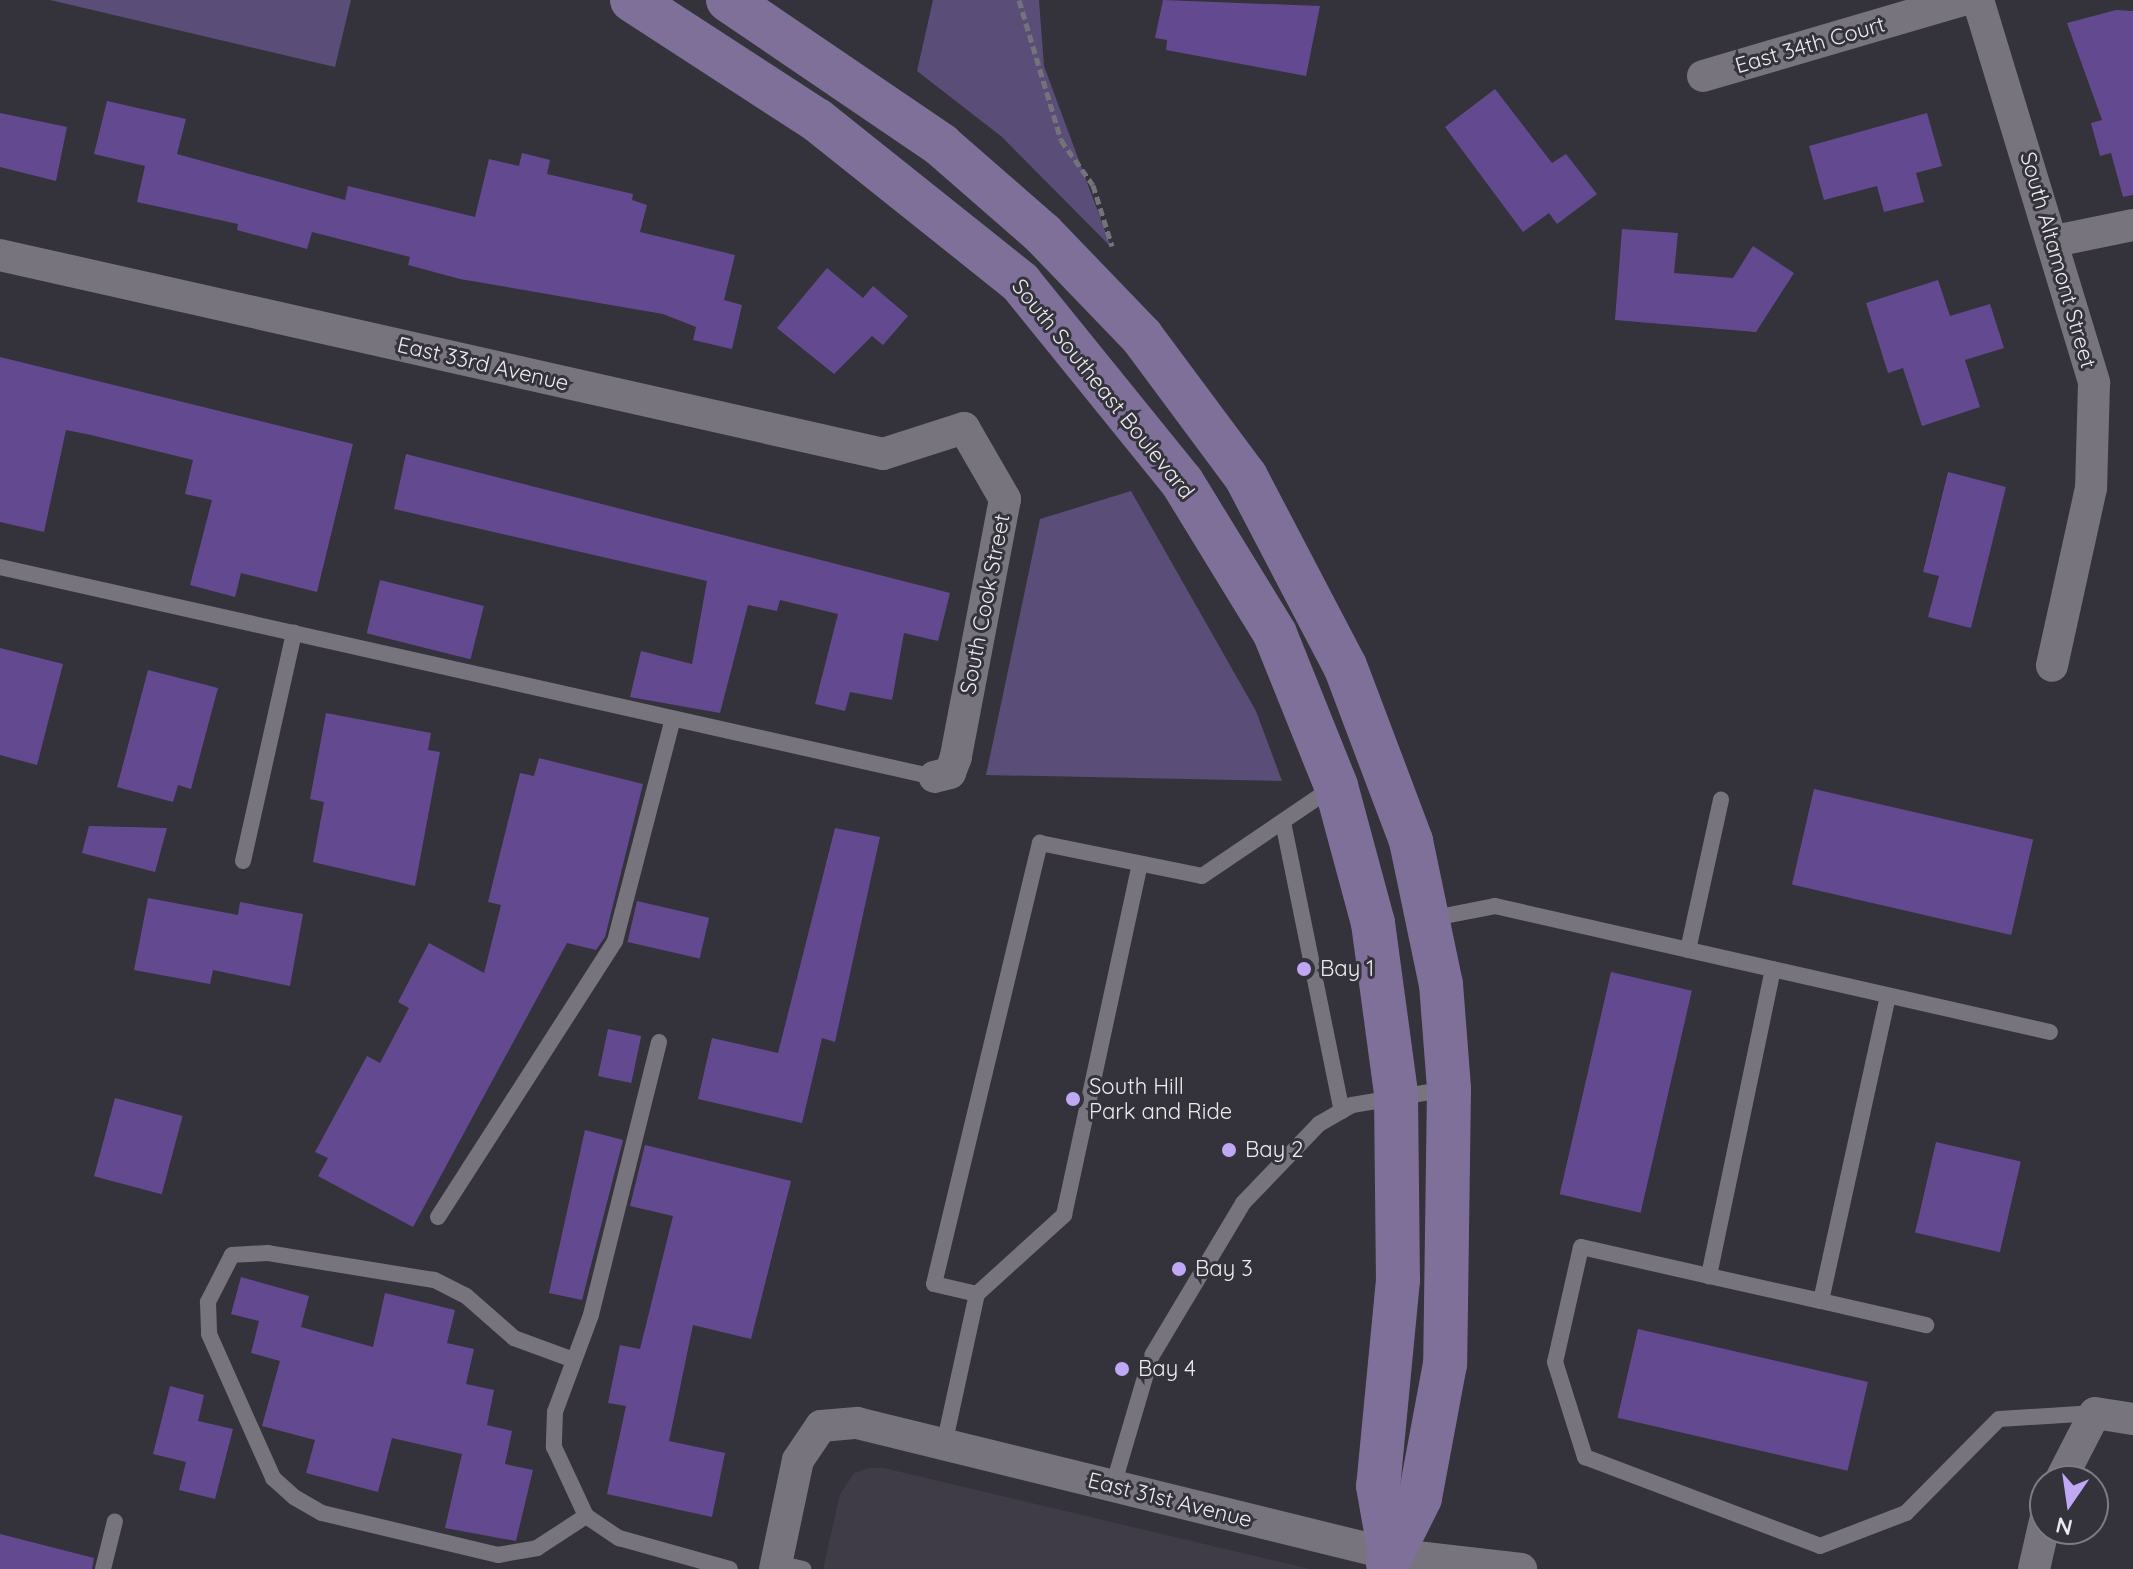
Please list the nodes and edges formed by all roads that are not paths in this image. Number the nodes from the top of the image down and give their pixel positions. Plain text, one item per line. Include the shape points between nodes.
1 (632, 0) edge
2 (728, 0) edge
3 (1963, 0) edge
4 (1978, 0) edge
5 (1703, 76) dead end
6 (2133, 225) edge
7 (2055, 241) junction
8 (0, 255) edge
9 (964, 428) joint
10 (0, 567) edge
11 (294, 633) junction
12 (2052, 666) dead end
13 (673, 718) junction
14 (934, 777) joint
15 (1336, 786) junction
16 (1721, 800) dead end
17 (1283, 822) junction
18 (243, 861) dead end
19 (1139, 868) junction
20 (1427, 920) junction
21 (1688, 950) junction
22 (1773, 969) junction
23 (1888, 996) junction
24 (2050, 1032) dead end
25 (659, 1042) dead end
26 (1449, 1089) junction
27 (1396, 1093) junction
28 (1342, 1111) junction
29 (438, 1217) dead end
30 (1709, 1276) junction
31 (977, 1294) junction
32 (1821, 1301) junction
33 (1926, 1325) dead end
34 (571, 1359) junction
35 (2095, 1413) junction
36 (2133, 1419) edge
37 (944, 1445) junction
38 (2068, 1465) edge
39 (1113, 1486) junction
40 (586, 1516) junction
41 (115, 1521) dead end
42 (2040, 1545) edge
43 (1388, 1561) edge
44 (785, 1567) edge
45 (103, 1569) edge
46 (730, 1569) edge
47 (1521, 1569) edge
48 (2034, 1569) edge

1 - 15 main road, South Southeast Boulevard via 817,120 1020,282 1182,482 1275,634
2 - 20 main road via 941,145 1112,306 1246,477 1345,666 1411,841
3 - 5 street, East 34th Court
4 - 7 street, South Altamont Street
6 - 7 street
7 - 12 street, South Altamont Street via 2094,383 2091,488
8 - 9 street, East 33rd Avenue via 883,454
9 - 14 street, South Cook Street via 1005,499 956,757 950,773
10 - 11 lane
11 - 13 lane
11 - 18 lane
13 - 14 lane
13 - 29 lane via 615,941
15 - 17 lane
15 - 27 main road, South Southeast Boulevard via 1373,923
16 - 21 lane
17 - 19 lane via 1202,876
17 - 28 lane
19 - 31 lane via 1064,1215
19 - 31 lane via 1040,843 934,1284
20 - 21 lane via 1495,906
20 - 26 main road
21 - 22 lane
22 - 23 lane
22 - 30 lane
23 - 24 lane
23 - 32 lane
25 - 34 lane via 591,1315
26 - 27 lane
26 - 43 main road via 1445,1364 1420,1498
27 - 28 lane
27 - 43 main road, South Southeast Boulevard via 1398,1280 1378,1486
28 - 39 lane via 1319,1124 1243,1203 1151,1357
30 - 32 lane
30 - 35 lane via 1581,1247 1555,1362 1585,1457 1820,1546 1906,1513 1999,1419
31 - 37 lane
32 - 33 lane
34 - 40 lane via 554,1447
34 - 40 lane via 514,1338 466,1296 434,1280 268,1253 232,1255 208,1302 215,1349 273,1478 322,1513 498,1555 537,1548
35 - 36 street
35 - 38 street
37 - 39 street, East 31st Avenue
37 - 44 street, East 31st Avenue via 857,1423 821,1426 798,1460
39 - 43 street, East 31st Avenue
40 - 46 lane via 619,1538
41 - 45 lane
42 - 48 street
43 - 47 street, East 31st Avenue

